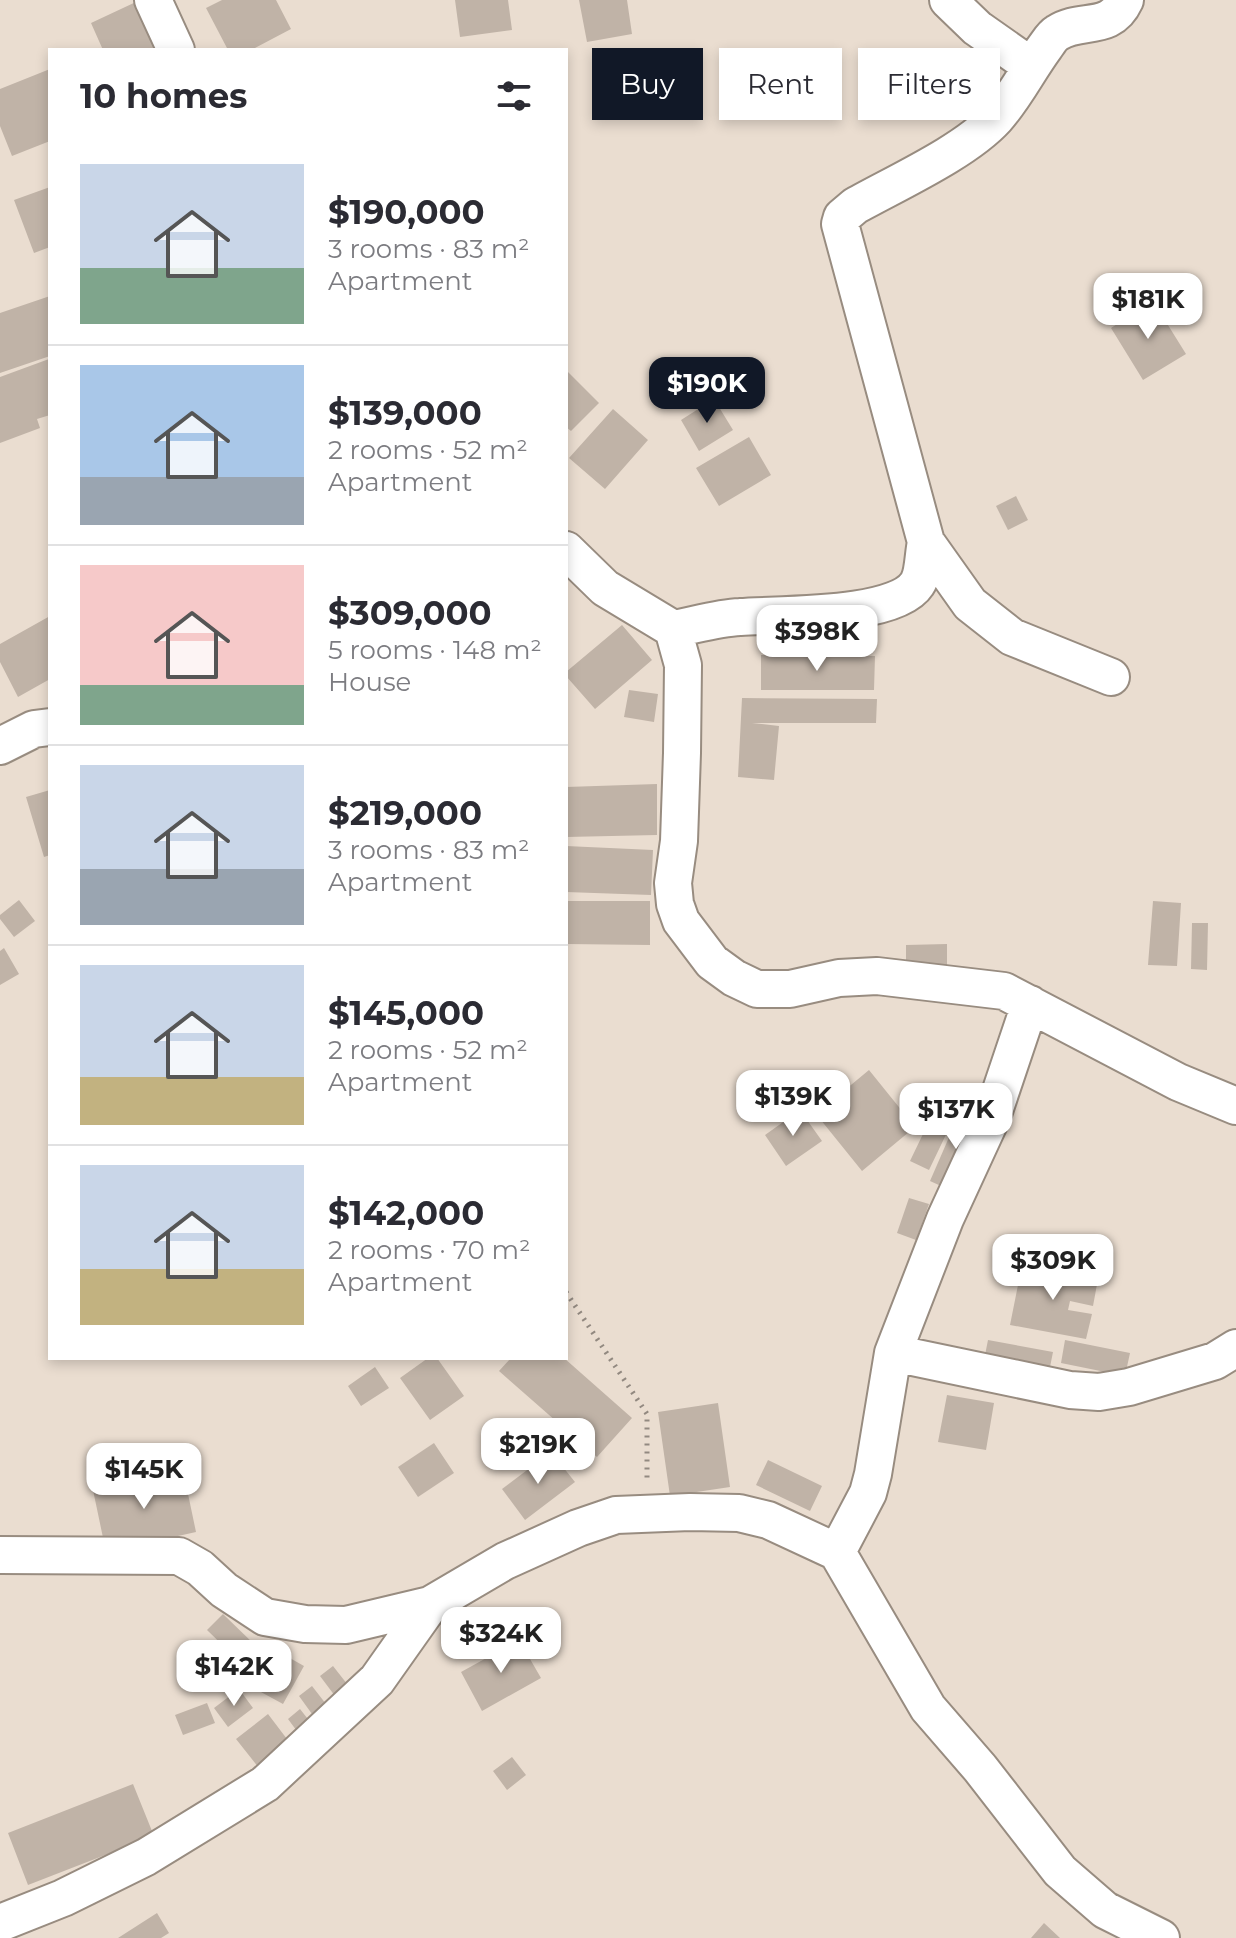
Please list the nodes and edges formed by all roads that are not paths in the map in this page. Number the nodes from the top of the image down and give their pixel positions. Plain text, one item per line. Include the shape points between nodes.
1 (153, 0) edge
2 (948, 0) edge
3 (1125, 0) edge
4 (175, 48) edge
5 (1031, 66) junction
6 (926, 542) junction
7 (568, 552) edge
8 (673, 629) junction
9 (1111, 677) dead end
10 (48, 727) edge
11 (0, 746) edge
12 (1030, 1004) junction
13 (1236, 1106) edge
14 (1236, 1348) edge
15 (893, 1353) junction
16 (837, 1552) junction
17 (0, 1555) edge
18 (430, 1605) junction
19 (0, 1923) edge
20 (1161, 1938) edge

1 - 4 street
2 - 5 street
3 - 5 street via 1121,11 1107,20 1057,33
5 - 6 street via 987,127 855,206 840,224
6 - 8 street via 919,582 907,595 883,605 736,617
6 - 9 street via 970,604 1012,637
7 - 8 street via 605,588
8 - 12 street via 683,665 675,904 681,921 712,962 757,989 877,976 1004,991
10 - 11 street
12 - 13 street via 1178,1082
12 - 15 street via 992,1117
14 - 15 street via 1215,1361 1099,1392
15 - 16 street via 871,1484
16 - 18 street via 768,1520 739,1513 616,1515 505,1561
16 - 20 street via 928,1708 1060,1871 1105,1910
17 - 18 street via 179,1556 265,1617 305,1624 346,1625
18 - 19 street via 377,1680 265,1784 146,1857

